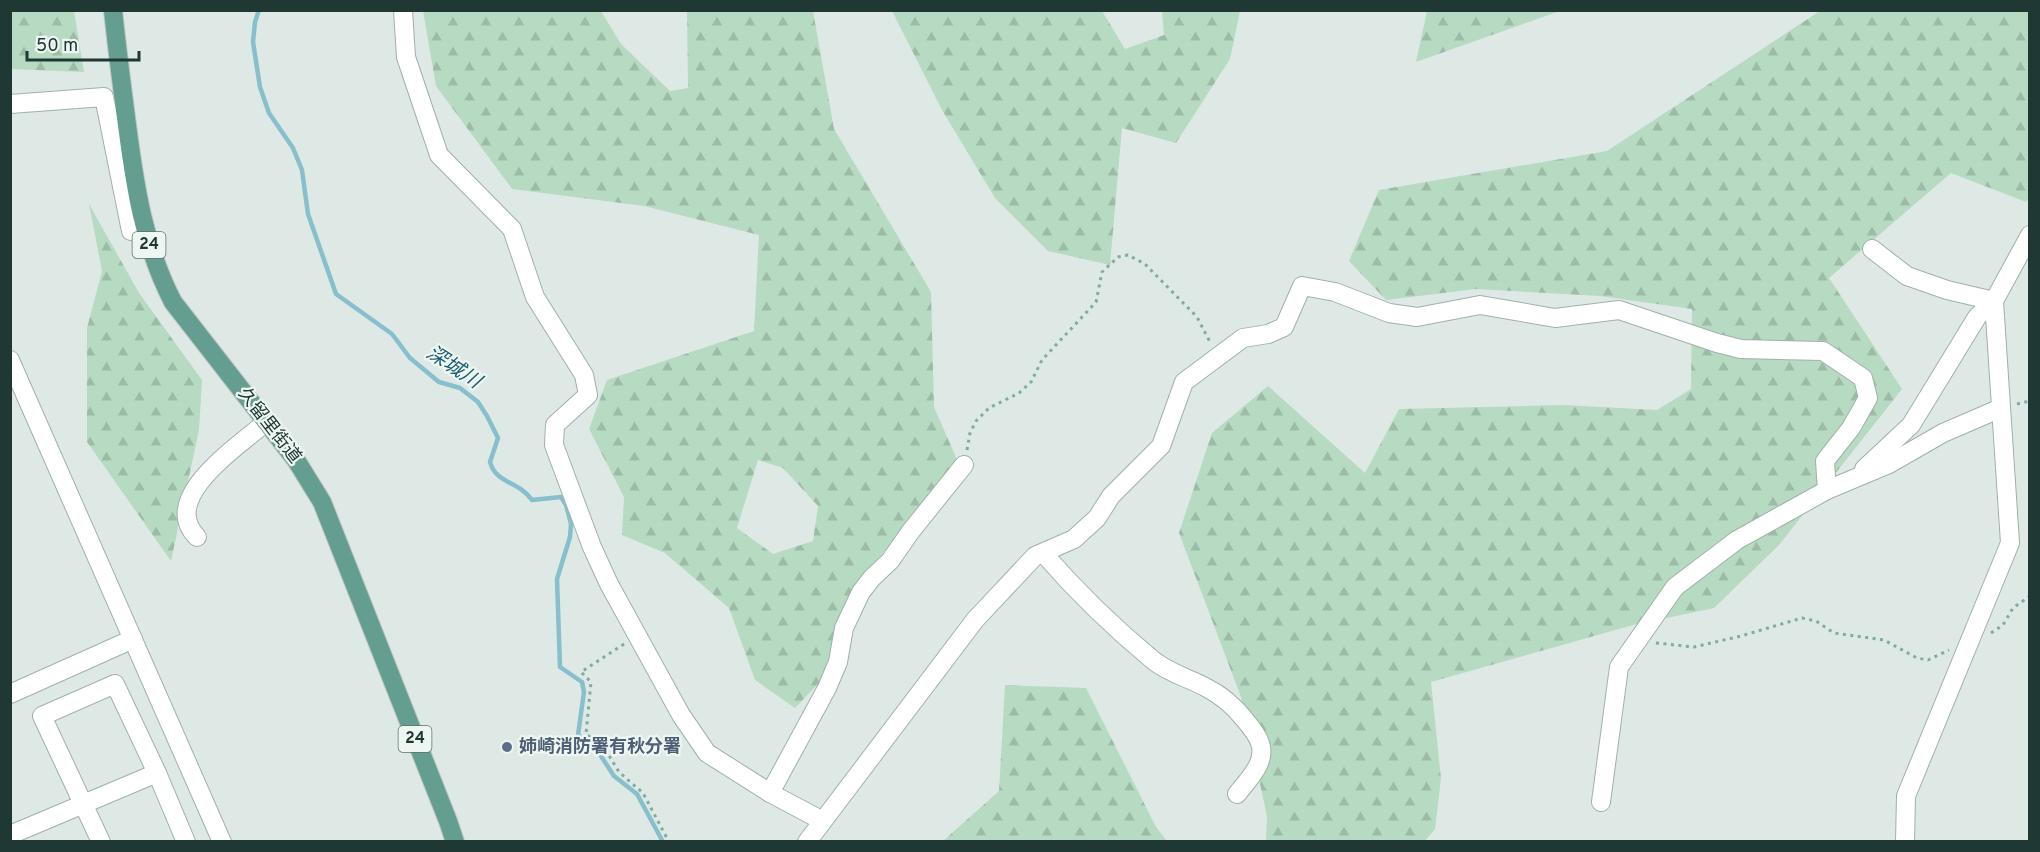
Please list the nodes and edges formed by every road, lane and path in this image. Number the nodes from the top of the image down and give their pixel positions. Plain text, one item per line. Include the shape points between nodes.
1 (113, 10) edge
2 (403, 10) edge
3 (10, 104) edge
4 (146, 234) junction
5 (2030, 234) edge
6 (1872, 249) dead end
7 (1994, 301) junction
8 (1218, 356) junction
9 (10, 360) edge
10 (2001, 408) junction
11 (266, 422) junction
12 (1905, 431) junction
13 (1913, 450) junction
14 (964, 465) joint
15 (1852, 479) junction
16 (1827, 490) junction
17 (197, 537) dead end
18 (1043, 553) junction
19 (2030, 596) edge
20 (1647, 628) junction
21 (638, 635) junction
22 (133, 639) junction
23 (1971, 639) junction
24 (10, 694) edge
25 (157, 773) junction
26 (770, 793) junction
27 (1237, 794) dead end
28 (1601, 802) dead end
29 (84, 804) junction
30 (821, 820) junction
31 (13, 834) edge
32 (101, 842) edge
33 (186, 842) edge
34 (222, 842) edge
35 (455, 842) edge
36 (669, 842) edge
37 (807, 842) edge
38 (1905, 842) edge

1 - 4 main road, 久留里街道 / 24 via 135,190
2 - 21 street via 406,57 439,155 512,229 535,297 584,375 588,395 555,425 554,445 592,547
3 - 4 street via 104,97 131,231
4 - 11 main road, 久留里街道 / 24 via 173,302
5 - 7 street
6 - 7 street via 1907,276
7 - 10 street
7 - 12 street via 1977,317
8 - 14 path via 1197,317 1145,264 1128,255 1118,257 1102,272 1096,302 1042,360 1031,382 1019,393 989,408 976,421
8 - 16 street via 1243,338 1284,327 1302,286 1335,292 1389,313 1417,317 1480,306 1555,318 1619,310 1742,349 1823,351 1863,378 1868,398 1825,461
8 - 18 street via 1184,382 1161,446 1074,539
9 - 22 street
10 - 13 street
10 - 23 street via 2010,543
11 - 17 street via 205,476 189,496 189,529
11 - 35 main road, 久留里街道 / 24 via 322,502
12 - 13 street
12 - 15 street
13 - 15 street
14 - 26 street via 861,592 844,628 838,662 827,688
15 - 16 street
16 - 20 street via 1737,540 1710,560 1676,587
18 - 27 street via 1078,593 1155,661 1170,673 1208,688 1232,703 1254,730 1261,744 1261,759
18 - 30 street via 1035,556 975,620
19 - 23 path via 2013,608 2003,625 1989,635
20 - 23 path via 1655,642 1694,647 1802,618 1816,621 1834,633 1884,640 1928,660
20 - 28 street via 1619,667
21 - 26 street via 681,715 707,753
21 - 36 path via 581,672 591,682 586,734 605,749 619,772 643,793
22 - 24 street
22 - 34 street
23 - 38 street via 1906,796
25 - 29 street
25 - 29 street via 115,684 42,716
25 - 33 street
26 - 30 street
29 - 31 street
29 - 32 street
30 - 37 street

